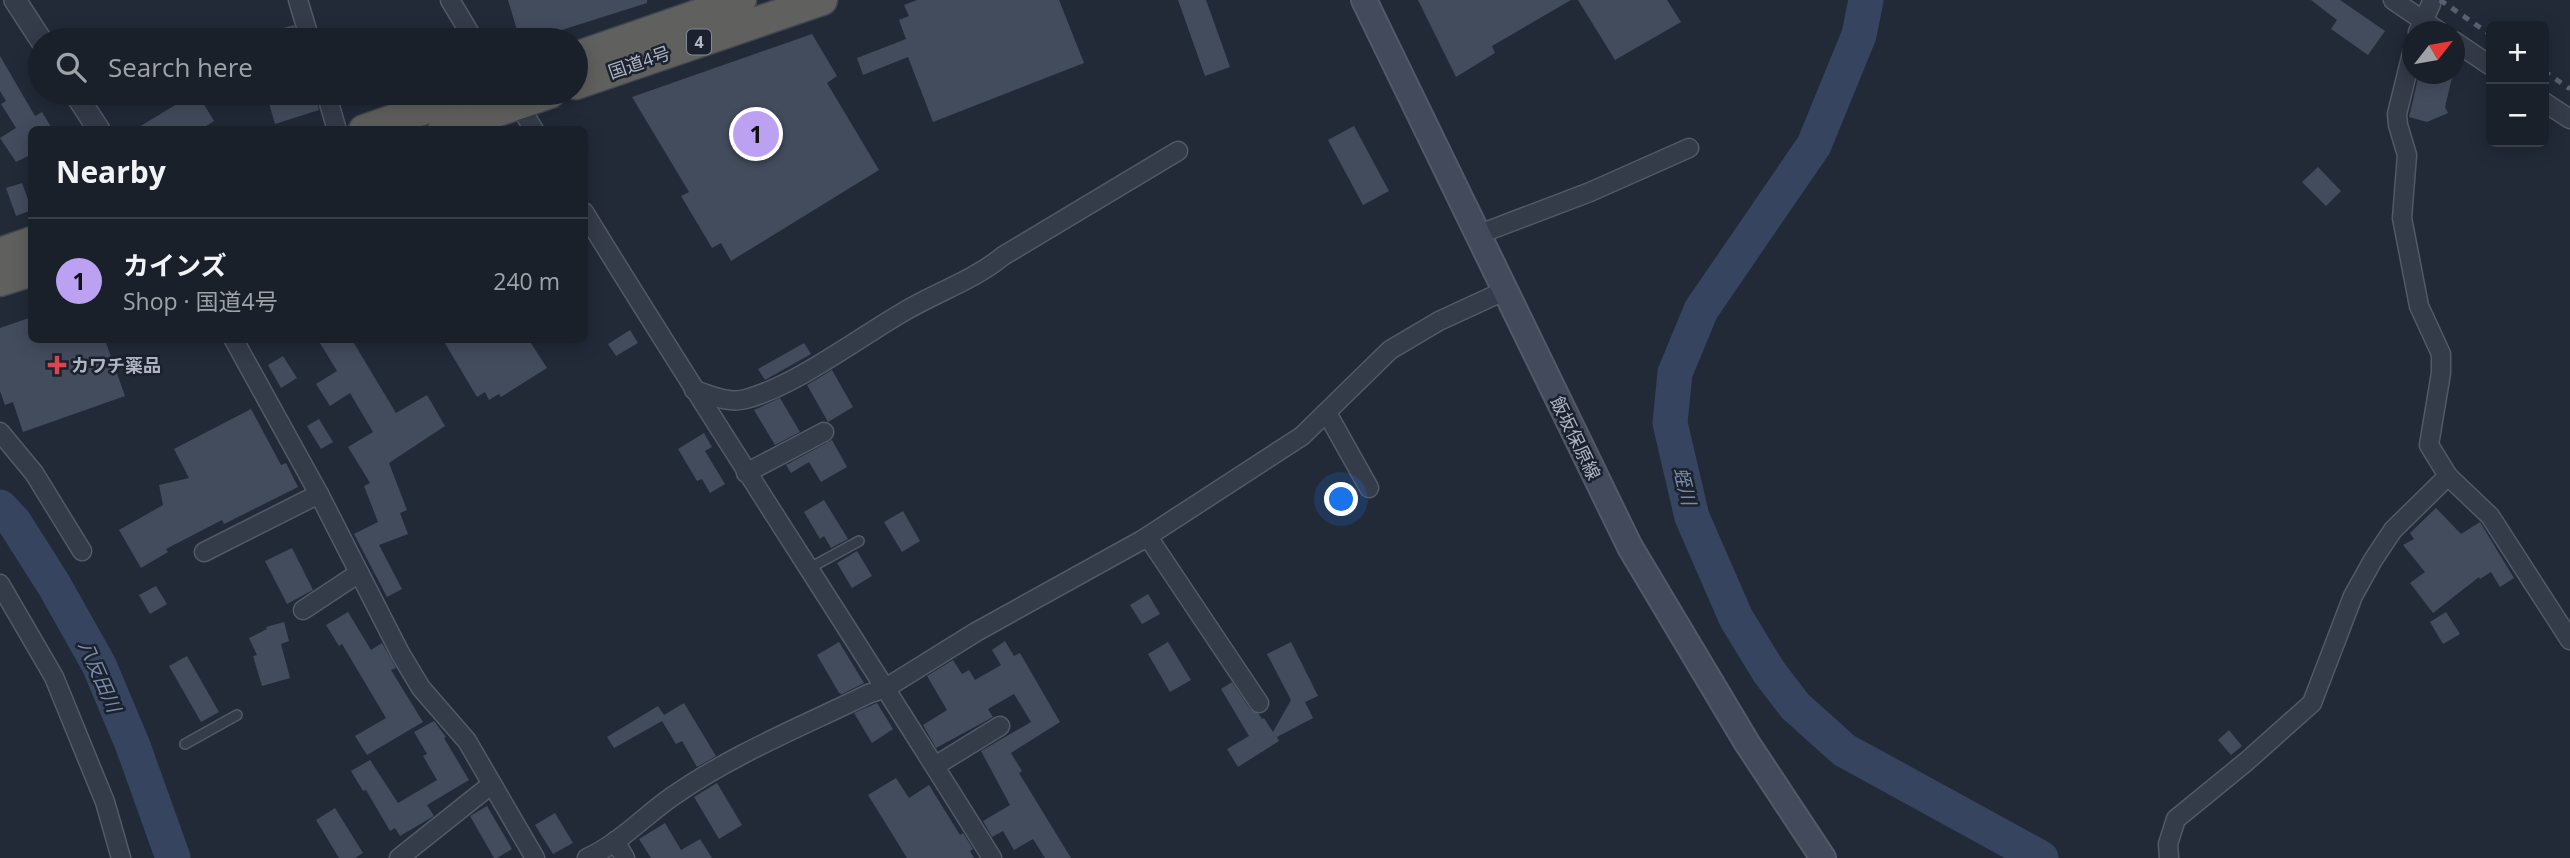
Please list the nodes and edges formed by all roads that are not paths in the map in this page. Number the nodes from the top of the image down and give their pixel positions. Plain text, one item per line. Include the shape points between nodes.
1 (15, 0) edge
2 (298, 0) edge
3 (450, 0) edge
4 (741, 0) edge
5 (822, 0) edge
6 (1364, 0) edge
7 (2393, 0) edge
8 (2424, 19) edge
9 (33, 28) edge
10 (306, 28) edge
11 (467, 28) edge
12 (2465, 48) edge
13 (588, 53) edge
14 (2486, 63) edge
15 (588, 80) edge
16 (2405, 84) edge
17 (83, 105) edge
18 (330, 105) edge
19 (436, 105) edge
20 (513, 105) edge
21 (520, 105) edge
22 (2549, 105) edge
23 (2570, 119) edge
24 (96, 126) edge
25 (336, 126) edge
26 (376, 126) edge
27 (454, 126) edge
28 (532, 126) edge
29 (1689, 148) dead end
30 (1178, 151) dead end
31 (588, 218) edge
32 (1477, 235) junction
33 (28, 243) edge
34 (0, 253) edge
35 (28, 272) edge
36 (0, 281) edge
37 (1504, 291) junction
38 (236, 343) edge
39 (694, 390) junction
40 (1327, 413) junction
41 (0, 432) edge
42 (824, 432) dead end
43 (746, 472) junction
44 (2448, 476) junction
45 (1369, 488) dead end
46 (319, 494) junction
47 (1148, 537) junction
48 (859, 541) dead end
49 (82, 551) dead end
50 (204, 552) dead end
51 (808, 569) junction
52 (359, 573) junction
53 (0, 584) edge
54 (303, 610) dead end
55 (2570, 640) edge
56 (886, 688) junction
57 (1259, 703) dead end
58 (237, 715) dead end
59 (1000, 726) dead end
60 (186, 744) dead end
61 (935, 766) junction
62 (492, 784) junction
63 (615, 841) junction
64 (121, 858) edge
65 (399, 858) edge
66 (535, 858) edge
67 (587, 858) edge
68 (625, 858) edge
69 (992, 858) edge
70 (1823, 858) edge
71 (2169, 858) edge

1 - 9 street
2 - 10 street
3 - 11 street
4 - 13 highway, 国道4号 / 4
5 - 15 highway, 国道4号 / 4
6 - 32 main road, 飯坂保原線
7 - 8 street
12 - 14 street
16 - 44 street via 2397,114 2407,155 2402,218 2419,306 2441,354 2428,445
17 - 24 street
18 - 25 street
19 - 26 highway
20 - 27 highway
21 - 28 street
22 - 23 street
29 - 32 street
30 - 39 street via 986,270 940,290 791,379 753,397 731,401
31 - 39 street
32 - 37 main road, 飯坂保原線
33 - 34 highway
35 - 36 highway
37 - 40 street via 1390,350
37 - 70 main road, 飯坂保原線 via 1630,547 1747,743
38 - 46 street
39 - 43 street
40 - 45 street
40 - 47 street via 1302,436
41 - 49 street via 34,473
42 - 43 street
43 - 51 street
44 - 55 street via 2490,516
44 - 71 street via 2393,530 2373,560 2353,596 2312,703 2176,819
46 - 50 street
46 - 52 street
47 - 56 street via 976,632
47 - 57 street
48 - 51 lane
51 - 56 street
52 - 54 street
52 - 62 street via 421,688 467,741
53 - 64 street via 54,677 105,802
56 - 61 street
56 - 63 street via 712,772
58 - 60 lane
59 - 61 street
61 - 69 street
62 - 65 street
62 - 66 street
63 - 67 street
63 - 68 street

